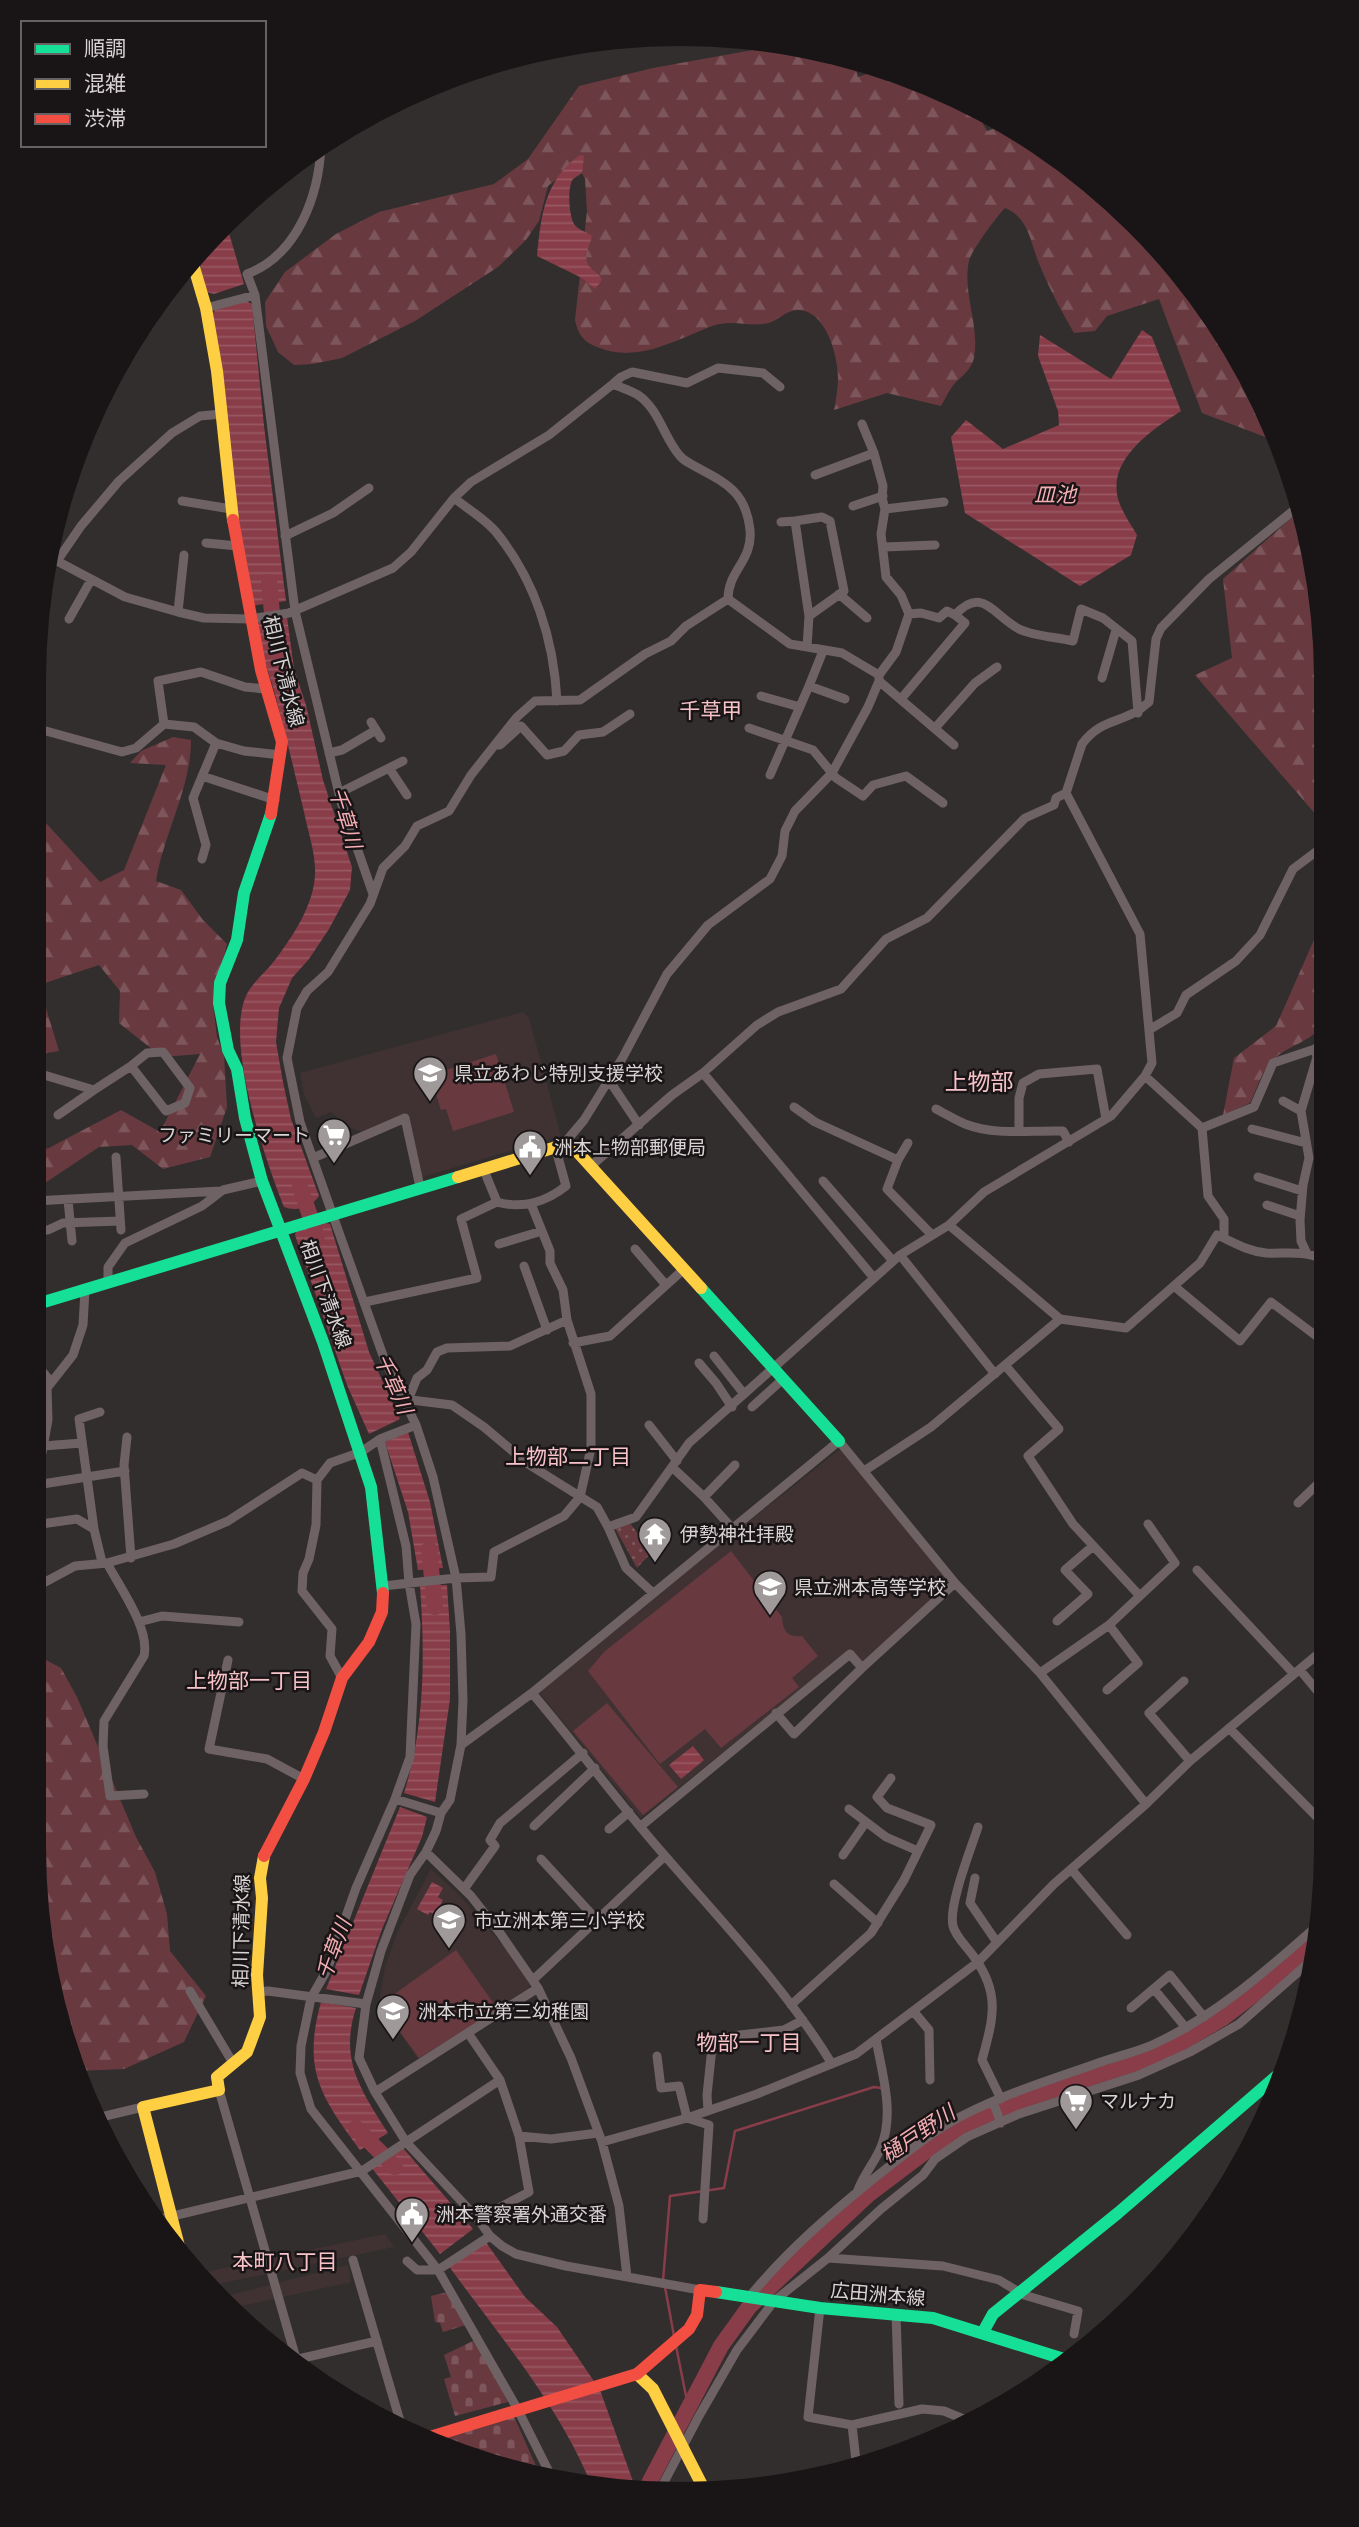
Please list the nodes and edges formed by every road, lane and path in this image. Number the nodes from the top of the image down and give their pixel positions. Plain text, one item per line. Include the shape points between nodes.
1 (320, 157) edge
2 (195, 271) edge
3 (255, 295) junction
4 (206, 308) junction
5 (614, 384) junction
6 (780, 387) dead end
7 (222, 414) junction
8 (862, 424) dead end
9 (874, 453) junction
10 (815, 475) dead end
11 (369, 488) dead end
12 (883, 496) junction
13 (454, 498) junction
14 (182, 501) dead end
15 (944, 502) dead end
16 (853, 506) dead end
17 (231, 509) junction
18 (885, 509) junction
19 (1291, 512) edge
20 (795, 521) junction
21 (781, 522) dead end
22 (285, 536) junction
23 (205, 542) dead end
24 (935, 545) dead end
25 (238, 546) junction
26 (884, 547) junction
27 (59, 551) edge
28 (184, 555) dead end
29 (57, 563) edge
30 (91, 580) junction
31 (839, 594) junction
32 (727, 598) junction
33 (177, 612) junction
34 (292, 612) junction
35 (909, 614) junction
36 (955, 615) junction
37 (809, 616) junction
38 (867, 618) dead end
39 (69, 619) dead end
40 (253, 619) junction
41 (1116, 629) junction
42 (807, 647) junction
43 (822, 651) junction
44 (997, 667) dead end
45 (879, 678) junction
46 (1102, 678) dead end
47 (810, 686) junction
48 (266, 689) junction
49 (761, 696) dead end
50 (845, 699) dead end
51 (901, 699) junction
52 (557, 701) junction
53 (800, 707) junction
54 (1138, 713) junction
55 (630, 714) dead end
56 (164, 724) junction
57 (749, 727) dead end
58 (935, 728) junction
59 (376, 730) dead end
60 (46, 731) edge
61 (786, 741) junction
62 (216, 743) junction
63 (954, 745) dead end
64 (494, 746) junction
65 (329, 753) junction
66 (282, 755) junction
67 (403, 761) dead end
68 (389, 768) junction
69 (832, 773) junction
70 (770, 775) dead end
71 (202, 776) junction
72 (339, 793) junction
73 (1066, 793) junction
74 (407, 795) dead end
75 (275, 800) junction
76 (943, 803) dead end
77 (1314, 853) edge
78 (202, 859) dead end
79 (373, 894) junction
80 (1149, 1030) junction
81 (1314, 1048) edge
82 (131, 1066) junction
83 (1314, 1068) edge
84 (703, 1073) junction
85 (46, 1076) edge
86 (1145, 1076) junction
87 (609, 1080) junction
88 (94, 1090) junction
89 (1283, 1101) dead end
90 (794, 1107) dead end
91 (936, 1109) dead end
92 (1301, 1111) junction
93 (58, 1115) dead end
94 (1107, 1119) junction
95 (639, 1125) junction
96 (1202, 1128) junction
97 (1252, 1129) dead end
98 (1019, 1130) junction
99 (1069, 1142) junction
100 (908, 1143) dead end
101 (1306, 1143) junction
102 (561, 1145) junction
103 (116, 1157) dead end
104 (313, 1158) junction
105 (898, 1160) junction
106 (591, 1166) junction
107 (483, 1168) junction
108 (1258, 1177) dead end
109 (262, 1181) junction
110 (823, 1181) dead end
111 (420, 1186) junction
112 (223, 1191) junction
113 (1302, 1191) junction
114 (118, 1197) junction
115 (46, 1200) edge
116 (68, 1200) junction
117 (497, 1202) junction
118 (531, 1204) junction
119 (1267, 1205) dead end
120 (332, 1213) junction
121 (1300, 1216) junction
122 (70, 1223) junction
123 (949, 1224) junction
124 (281, 1228) junction
125 (46, 1230) edge
126 (542, 1231) junction
127 (931, 1234) junction
128 (1224, 1238) junction
129 (72, 1241) dead end
130 (499, 1244) dead end
131 (635, 1249) dead end
132 (1307, 1254) junction
133 (1314, 1256) edge
134 (897, 1258) junction
135 (523, 1266) dead end
136 (684, 1269) junction
137 (874, 1278) junction
138 (108, 1282) junction
139 (666, 1285) junction
140 (1174, 1286) junction
141 (85, 1290) junction
142 (46, 1301) edge
143 (365, 1302) junction
144 (1060, 1319) junction
145 (567, 1320) junction
146 (547, 1330) junction
147 (1314, 1334) edge
148 (573, 1343) junction
149 (714, 1356) dead end
150 (699, 1363) dead end
151 (1005, 1365) junction
152 (772, 1367) junction
153 (995, 1374) junction
154 (46, 1376) edge
155 (783, 1379) junction
156 (51, 1382) junction
157 (744, 1394) junction
158 (403, 1399) junction
159 (47, 1405) joint
160 (732, 1407) junction
161 (752, 1408) dead end
162 (100, 1412) dead end
163 (415, 1425) junction
164 (649, 1425) dead end
165 (46, 1426) edge
166 (127, 1437) dead end
167 (377, 1441) junction
168 (839, 1441) junction
169 (82, 1443) junction
170 (46, 1446) edge
171 (361, 1452) junction
172 (674, 1464) junction
173 (735, 1465) dead end
174 (125, 1471) junction
175 (864, 1471) junction
176 (87, 1477) junction
177 (317, 1480) junction
178 (46, 1483) edge
179 (1314, 1488) edge
180 (580, 1497) junction
181 (704, 1497) junction
182 (1298, 1503) dead end
183 (46, 1523) edge
184 (1148, 1524) dead end
185 (608, 1527) junction
186 (732, 1528) junction
187 (94, 1529) junction
188 (1093, 1546) junction
189 (131, 1558) junction
190 (104, 1563) junction
191 (1197, 1570) dead end
192 (456, 1578) junction
193 (46, 1579) edge
194 (409, 1583) junction
195 (956, 1583) junction
196 (383, 1586) junction
197 (653, 1593) junction
198 (1139, 1595) junction
199 (1057, 1621) dead end
200 (139, 1622) junction
201 (239, 1622) dead end
202 (1109, 1625) junction
203 (1314, 1658) edge
204 (228, 1660) dead end
205 (862, 1668) junction
206 (1297, 1672) junction
207 (1040, 1673) junction
208 (342, 1678) junction
209 (1184, 1681) dead end
210 (1314, 1689) edge
211 (1107, 1690) dead end
212 (532, 1693) junction
213 (776, 1713) junction
214 (1229, 1728) junction
215 (461, 1745) junction
216 (583, 1753) junction
217 (1190, 1761) junction
218 (595, 1768) junction
219 (891, 1778) dead end
220 (304, 1779) junction
221 (144, 1794) dead end
222 (395, 1799) junction
223 (1146, 1804) junction
224 (849, 1809) dead end
225 (441, 1812) junction
226 (629, 1812) junction
227 (1314, 1814) edge
228 (866, 1822) junction
229 (534, 1826) dead end
230 (641, 1826) junction
231 (978, 1827) dead end
232 (609, 1829) dead end
233 (918, 1851) junction
234 (426, 1852) junction
235 (843, 1855) dead end
236 (665, 1856) junction
237 (541, 1859) dead end
238 (1071, 1869) junction
239 (975, 1878) dead end
240 (834, 1884) dead end
241 (464, 1889) junction
242 (597, 1920) junction
243 (877, 1923) junction
244 (1307, 1934) edge
245 (1127, 1935) dead end
246 (996, 1941) junction
247 (978, 1962) junction
248 (1301, 1969) edge
249 (536, 1984) junction
250 (1154, 1989) junction
251 (190, 1991) dead end
252 (258, 1992) junction
253 (311, 1998) junction
254 (366, 2004) junction
255 (791, 2005) junction
256 (1131, 2008) dead end
257 (914, 2012) junction
258 (1204, 2017) junction
259 (803, 2020) junction
260 (1186, 2028) junction
261 (468, 2034) junction
262 (876, 2039) junction
263 (657, 2056) dead end
264 (233, 2063) junction
265 (832, 2064) junction
266 (500, 2080) junction
267 (930, 2080) dead end
268 (219, 2090) junction
269 (1265, 2090) edge
270 (375, 2092) junction
271 (997, 2101) junction
272 (143, 2108) junction
273 (708, 2111) junction
274 (106, 2116) edge
275 (687, 2118) junction
276 (1001, 2123) junction
277 (598, 2133) junction
278 (519, 2136) junction
279 (406, 2142) junction
280 (602, 2142) junction
281 (362, 2171) junction
282 (858, 2192) junction
283 (250, 2197) junction
284 (171, 2216) junction
285 (165, 2218) edge
286 (478, 2219) junction
287 (703, 2219) dead end
288 (175, 2230) edge
289 (490, 2236) junction
290 (828, 2258) junction
291 (354, 2260) dead end
292 (407, 2261) dead end
293 (438, 2270) junction
294 (626, 2277) junction
295 (700, 2290) junction
296 (1020, 2292) junction
297 (750, 2296) junction
298 (774, 2301) junction
299 (820, 2308) junction
300 (896, 2314) junction
301 (983, 2332) junction
302 (1074, 2334) dead end
303 (377, 2341) junction
304 (291, 2348) edge
305 (1056, 2357) edge
306 (305, 2359) edge
307 (637, 2374) junction
308 (898, 2404) dead end
309 (518, 2410) junction
310 (398, 2416) edge
311 (958, 2417) edge
312 (852, 2425) junction
313 (440, 2434) edge
314 (683, 2447) junction
315 (855, 2456) edge
316 (546, 2467) edge
317 (665, 2481) edge
318 (700, 2481) edge

1 - 3 street via 312,200 289,246 247,274
2 - 4 main road, 相川下清水線
3 - 4 street
3 - 22 street
4 - 7 main road, 相川下清水線
5 - 6 street via 632,372 687,383 718,368 763,373
5 - 13 street via 549,435 485,472
5 - 32 street via 638,394 683,459 737,491 747,517 750,547 727,585
7 - 17 main road, 相川下清水線
7 - 27 street via 200,416 172,433 119,481
8 - 9 street
9 - 10 street
9 - 12 street
11 - 22 street
12 - 16 street
12 - 18 street
13 - 34 street via 393,568
13 - 52 street via 494,530 525,574 546,626
14 - 17 street
15 - 18 street
17 - 25 main road, 相川下清水線
18 - 26 street
19 - 54 street via 1209,579 1161,628 1149,702
20 - 21 street
20 - 31 street via 822,517 830,521 844,591
20 - 37 street
22 - 34 street
23 - 25 street
24 - 26 street
25 - 40 main road, 相川下清水線
26 - 35 street via 886,577
28 - 33 street
29 - 30 street
30 - 33 street via 125,597
30 - 39 street
31 - 37 street
31 - 38 street
32 - 42 street via 790,644
32 - 52 street via 580,700
33 - 40 street
34 - 40 street
34 - 65 street
35 - 36 street via 939,618 947,611
35 - 45 street via 896,652
36 - 41 street via 965,604 981,602 1020,630 1073,641 1081,609
36 - 51 street via 965,623
37 - 42 street
40 - 48 main road, 相川下清水線
41 - 46 street
41 - 54 street via 1132,640
42 - 43 street
43 - 45 street via 847,655
43 - 47 street
44 - 58 street via 975,683
45 - 51 street
45 - 69 street
47 - 50 street
47 - 53 street
48 - 56 street via 201,672 158,681
48 - 66 main road, 相川下清水線
49 - 53 street
51 - 58 street
52 - 64 street via 541,700 527,706
53 - 61 street
54 - 73 street via 1100,725 1087,738
55 - 64 street via 603,732 579,735 564,751 547,755 521,726
56 - 60 street via 136,748 122,752
56 - 62 street via 194,727
57 - 61 street
58 - 63 street
59 - 65 street
61 - 69 street via 813,750
61 - 70 street
62 - 66 street
62 - 71 street
64 - 79 street via 449,811 414,829 405,846 383,868
65 - 72 street
66 - 75 main road, 相川下清水線
67 - 68 street
68 - 72 street
68 - 74 street
69 - 76 street via 863,796 873,785 906,776
69 - 87 street via 795,811 770,880 708,925 664,979
71 - 75 street
71 - 78 street via 193,798 206,845
72 - 79 street
73 - 80 street via 1140,934
73 - 84 street via 1056,798 1054,805 1025,818 927,918 886,939 841,989 778,1012
75 - 109 main road, 相川下清水線 via 244,892 237,940 220,983 219,1003
77 - 80 street via 1293,869 1260,935 1236,961 1186,995 1177,1013
79 - 104 street via 328,971 307,991 291,1032 287,1058 300,1122
80 - 86 street via 1152,1063
81 - 96 street via 1273,1063 1254,1107
82 - 82 street via 166,1111 185,1103 190,1088 163,1052 147,1053
82 - 88 street
83 - 92 street
84 - 95 street
84 - 137 street
85 - 88 street
86 - 94 street
86 - 96 street
87 - 95 street
87 - 102 street via 584,1120
88 - 93 street
89 - 92 street
90 - 105 street via 815,1122
91 - 98 street via 966,1125
92 - 101 street
94 - 98 street via 1097,1069 1039,1074 1023,1083
94 - 99 street
95 - 106 street
96 - 128 street via 1208,1196 1224,1219
97 - 101 street
98 - 99 street via 1063,1131
99 - 123 street via 984,1192
100 - 105 street
101 - 113 street via 1309,1158
102 - 106 main road
102 - 107 main road
102 - 118 street via 566,1186
103 - 114 street
104 - 111 street via 405,1118
104 - 120 street
105 - 127 street via 887,1189
106 - 136 main road
107 - 111 main road
107 - 117 street
108 - 113 street
109 - 112 street
109 - 124 main road, 相川下清水線
110 - 134 street
111 - 120 main road
112 - 114 street
112 - 138 street via 202,1206 125,1242 108,1267
113 - 121 street
114 - 116 street
114 - 122 street via 120,1226
115 - 116 street
116 - 122 street
117 - 118 street
117 - 143 street via 461,1219 477,1278
118 - 126 street
119 - 121 street
120 - 124 main road
120 - 143 street
121 - 132 street via 1301,1241
122 - 125 street
122 - 129 street
123 - 127 street
123 - 144 street
124 - 138 main road
124 - 171 main road, 相川下清水線
126 - 130 street
126 - 145 street via 563,1290
127 - 134 street
128 - 132 street via 1264,1253
128 - 140 street via 1217,1235 1200,1263
131 - 139 street
132 - 133 street
134 - 137 street
134 - 153 street
135 - 146 street
136 - 139 street
136 - 152 main road
137 - 152 street
138 - 141 main road
139 - 148 street via 610,1336
140 - 144 street via 1126,1328
140 - 147 street via 1240,1341 1270,1302
141 - 142 main road
141 - 156 street via 83,1325 74,1355
143 - 158 street
144 - 151 street
145 - 146 street
145 - 148 street
146 - 158 street via 510,1346 437,1352
148 - 180 street via 591,1394 591,1448
149 - 157 street
150 - 160 street
151 - 153 street
151 - 188 street via 1059,1429 1028,1456
152 - 155 main road
152 - 157 street
153 - 175 street via 931,1427
154 - 156 street
155 - 161 street
155 - 168 main road
156 - 159 street
157 - 160 street
158 - 163 street
158 - 180 street via 452,1405 528,1464
159 - 165 street
160 - 172 street via 690,1443
162 - 169 street via 79,1419
163 - 167 street
163 - 192 street via 433,1477
164 - 172 street
166 - 174 street
167 - 171 street
167 - 194 street via 406,1546
168 - 175 street
168 - 186 street
169 - 170 street
169 - 176 street
171 - 177 street via 330,1463
171 - 196 main road, 相川下清水線 via 371,1486
172 - 181 street
172 - 185 street via 636,1517
173 - 181 street
174 - 176 street
174 - 189 street
175 - 195 street
176 - 178 street
176 - 187 street
177 - 189 street via 302,1474 228,1521
177 - 208 street via 316,1525 302,1591 332,1629 330,1656
179 - 182 street
180 - 185 street via 597,1507
180 - 192 street via 564,1516 494,1552 491,1577
181 - 186 street
183 - 187 street via 77,1519
184 - 198 street via 1175,1563
185 - 197 street via 626,1568
186 - 197 street
187 - 190 street
188 - 198 street
188 - 199 street via 1065,1570 1087,1594
189 - 190 street
190 - 193 street via 75,1566
190 - 200 street
191 - 206 street
192 - 194 street
192 - 215 street
194 - 196 street
194 - 222 street via 416,1624 413,1713 410,1757
195 - 205 street
195 - 207 street
196 - 208 main road, 相川下清水線 via 382,1612 369,1643
197 - 212 street
198 - 202 street
200 - 201 street via 162,1616
200 - 221 street via 145,1636 144,1656 103,1721 103,1746 110,1796
202 - 207 street
202 - 211 street via 1138,1662
203 - 206 street
204 - 220 street via 209,1749 267,1759
205 - 213 street via 850,1654
205 - 213 street via 794,1734
206 - 210 street
206 - 214 street
207 - 223 street
208 - 220 main road, 相川下清水線
209 - 217 street via 1149,1713
212 - 215 street
212 - 216 street
213 - 230 street
214 - 217 street
214 - 227 street
215 - 225 street via 450,1800
216 - 218 street
216 - 241 street via 500,1823 490,1840 495,1846
217 - 223 street
218 - 226 street
218 - 229 street
219 - 233 street via 877,1797 887,1808 931,1825
220 - 252 main road, 相川下清水線 via 264,1854
222 - 225 street
222 - 253 street via 327,1970
223 - 238 street
224 - 228 street
225 - 234 street
226 - 230 street
226 - 232 street
228 - 233 street
228 - 235 street
230 - 236 street
231 - 247 street via 953,1907 953,1927
233 - 243 street
234 - 241 street
234 - 254 street via 410,1875
236 - 242 street
236 - 255 street
237 - 242 street
238 - 245 street
238 - 246 street
239 - 246 street via 970,1903
240 - 243 street
241 - 249 street
242 - 249 street
243 - 255 street
244 - 258 street
246 - 247 street
247 - 257 street
247 - 271 street via 988,1981 993,2014 982,2060
248 - 276 street via 1239,2024 1190,2052 1139,2075
249 - 261 street
249 - 277 street via 571,2058
250 - 256 street
250 - 258 street via 1170,1975
250 - 260 street
251 - 264 street
252 - 253 street
252 - 264 main road, 相川下清水線 via 260,2017 251,2043
253 - 254 street
253 - 281 street via 300,2073 311,2109
254 - 270 street via 359,2058
255 - 259 street
257 - 262 street
257 - 267 street via 929,2030
258 - 260 street
259 - 265 street
259 - 273 street via 785,2030 713,2038
260 - 271 street via 1150,2046
261 - 266 street
261 - 270 street
262 - 265 street
262 - 282 street via 889,2119 881,2147
263 - 275 street via 661,2088 679,2086
264 - 268 main road, 相川下清水線 via 217,2077
265 - 273 street
266 - 278 street
266 - 279 street
268 - 272 main road
268 - 283 street
269 - 296 main road
270 - 279 street
271 - 276 street
271 - 282 street via 949,2122
272 - 274 street
272 - 284 main road
273 - 275 street
275 - 280 street
275 - 287 street via 709,2125
276 - 290 street via 967,2137 935,2158 923,2175
277 - 278 street via 551,2139
277 - 280 street
278 - 286 street via 530,2192
279 - 281 street
279 - 286 street
280 - 294 street via 620,2206
281 - 283 street
281 - 293 street
282 - 297 street via 777,2263
283 - 284 street
283 - 304 street
284 - 285 street
284 - 288 main road
286 - 289 street
289 - 293 street
289 - 294 street via 516,2254
290 - 296 street via 943,2266 999,2280
290 - 298 street
291 - 303 street
292 - 293 street via 417,2270
293 - 309 street
294 - 295 street
295 - 297 main road, 広田洲本線
295 - 307 main road via 696,2320 688,2331
296 - 301 main road via 993,2314
296 - 302 street via 1078,2311
297 - 298 main road, 広田洲本線
298 - 299 main road, 広田洲本線
298 - 314 street via 737,2350
299 - 300 main road, 広田洲本線
299 - 312 street via 808,2417
300 - 301 main road, 広田洲本線 via 933,2318
300 - 308 street
301 - 305 main road, 広田洲本線
303 - 306 street
303 - 310 street
307 - 309 main road
307 - 314 main road via 653,2389
309 - 313 main road
309 - 316 street
311 - 312 street via 922,2409
312 - 315 street
314 - 317 street
314 - 318 main road

